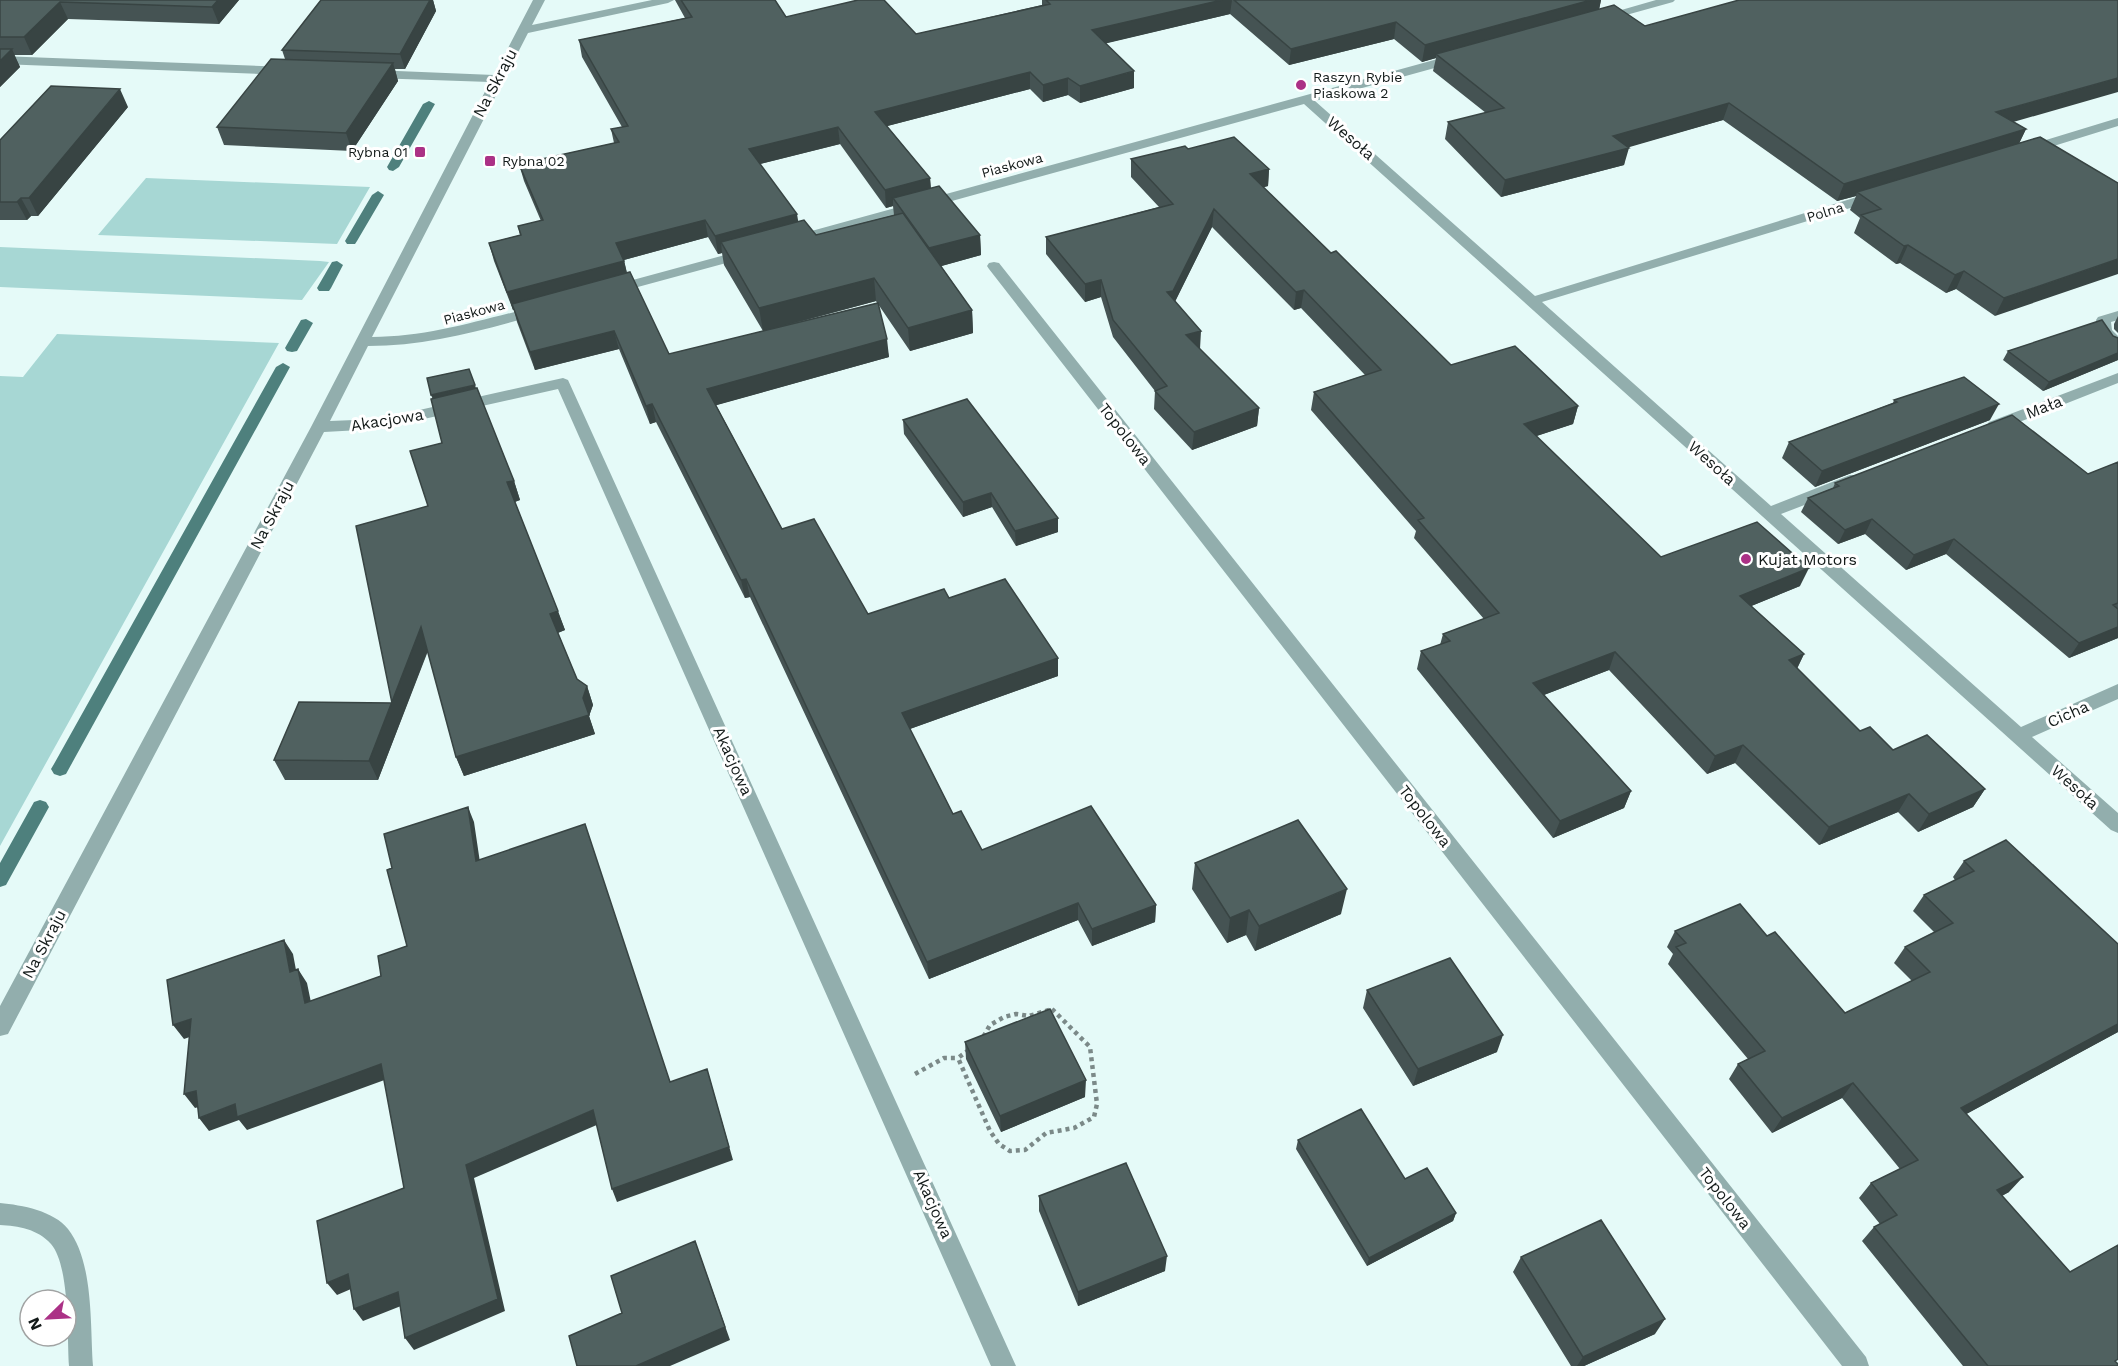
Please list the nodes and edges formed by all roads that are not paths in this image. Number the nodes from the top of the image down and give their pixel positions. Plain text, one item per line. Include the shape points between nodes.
1 (539, 0) edge
2 (668, 0) edge
3 (1669, 0) edge
4 (1589, 22) edge
5 (522, 31) junction
6 (1464, 56) edge
7 (0, 60) edge
8 (297, 71) edge
9 (365, 74) edge
10 (497, 79) junction
11 (1307, 100) junction
12 (2118, 122) edge
13 (2015, 154) edge
14 (1889, 192) edge
15 (781, 243) edge
16 (758, 250) edge
17 (994, 266) dead end
18 (598, 293) edge
19 (1532, 301) junction
20 (552, 306) edge
21 (2118, 315) edge
22 (361, 342) junction
23 (2118, 344) edge
24 (2118, 378) edge
25 (319, 427) junction
26 (1976, 433) edge
27 (1867, 475) edge
28 (1768, 513) junction
29 (2118, 691) edge
30 (2018, 736) junction
31 (2118, 825) edge
32 (0, 1027) edge
33 (0, 1214) edge
34 (81, 1366) edge
35 (1004, 1366) edge
36 (1857, 1366) edge

1 - 5 street, Na Skraju
2 - 5 street
3 - 4 street
5 - 10 street, Na Skraju
6 - 11 street, Piaskowa
7 - 8 street
9 - 10 street
10 - 22 street, Na Skraju
11 - 15 street, Piaskowa
11 - 19 street, Wesoła
12 - 13 street
14 - 19 street, Polna
16 - 18 street
17 - 36 street, Topolowa
19 - 28 street, Wesoła
20 - 22 street, Piaskowa via 438,337 410,342
21 - 23 street via 2103,320 2105,331
22 - 25 street, Na Skraju
24 - 26 street, Mała
25 - 32 street, Na Skraju
25 - 35 street, Akacjowa via 379,424 563,383
27 - 28 street
28 - 30 street, Wesoła
29 - 30 street, Cicha
30 - 31 street, Wesoła
33 - 34 street via 35,1220 60,1237 73,1264

